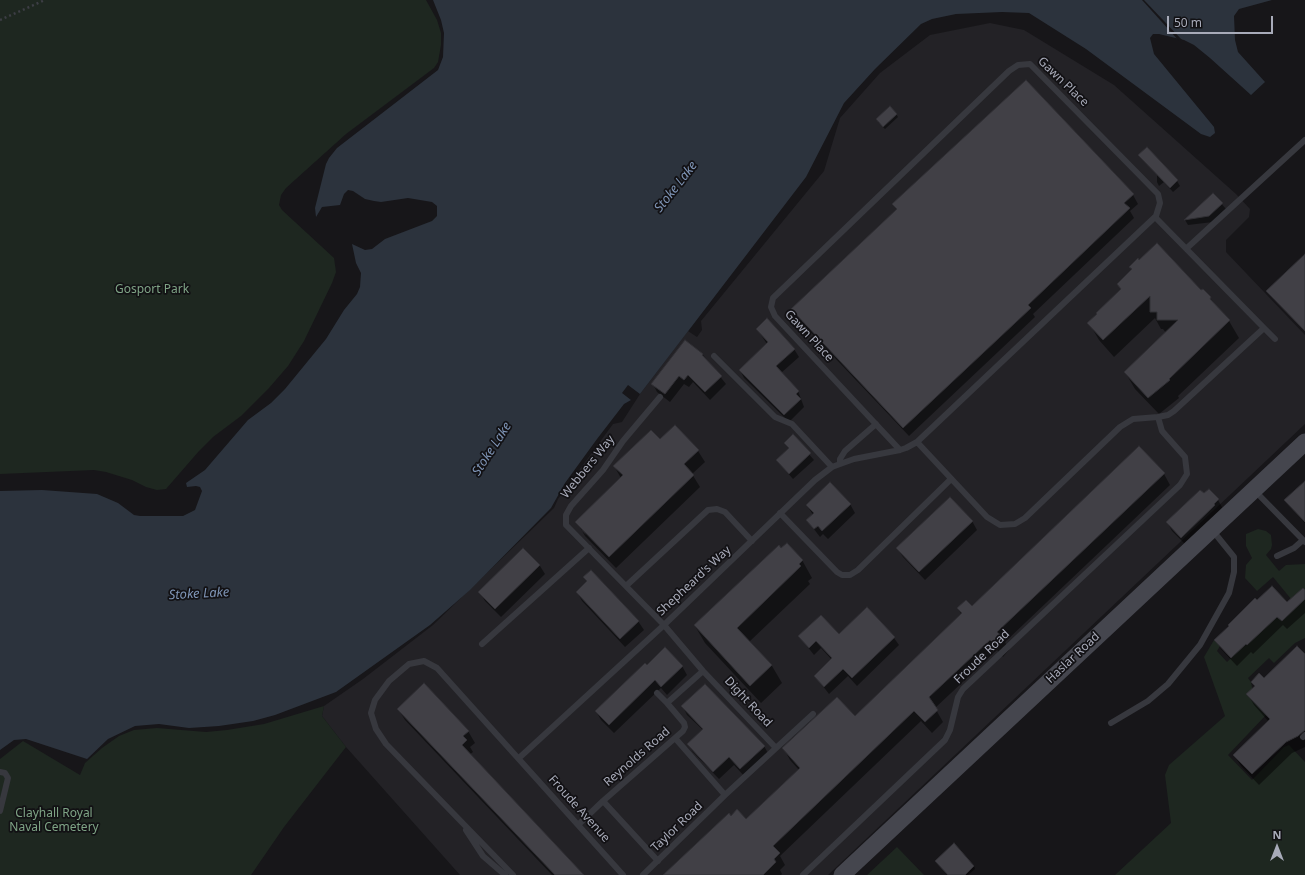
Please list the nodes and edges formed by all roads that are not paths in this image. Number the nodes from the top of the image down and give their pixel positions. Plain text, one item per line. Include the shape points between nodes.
1 (1305, 140) edge
2 (1155, 217) junction
3 (1187, 248) junction
4 (1264, 328) junction
5 (1275, 339) dead end
6 (714, 356) dead end
7 (660, 397) dead end
8 (1158, 417) junction
9 (876, 424) junction
10 (916, 442) junction
11 (1305, 442) edge
12 (900, 450) junction
13 (840, 464) junction
14 (832, 468) junction
15 (951, 479) junction
16 (1254, 490) junction
17 (780, 513) junction
18 (1212, 530) junction
19 (752, 541) junction
20 (1304, 541) edge
21 (589, 548) junction
22 (1277, 556) dead end
23 (626, 586) junction
24 (664, 624) junction
25 (482, 644) dead end
26 (703, 671) junction
27 (657, 693) dead end
28 (666, 703) junction
29 (813, 714) dead end
30 (1111, 723) dead end
31 (675, 738) junction
32 (776, 748) junction
33 (519, 758) junction
34 (0, 772) edge
35 (725, 794) junction
36 (603, 801) junction
37 (0, 811) edge
38 (456, 817) junction
39 (579, 824) junction
40 (658, 861) junction
41 (505, 875) edge
42 (513, 875) edge
43 (623, 875) edge
44 (643, 875) edge
45 (803, 875) edge
46 (842, 875) edge

1 - 3 lane
2 - 3 lane
2 - 9 lane, Gawn Place via 1160,201 1157,193 1034,66 1022,64 1012,68 773,298 771,307 775,316
2 - 10 lane
3 - 4 lane
4 - 5 lane
4 - 8 lane via 1174,410 1168,415
6 - 14 lane via 775,417 792,424
7 - 21 lane, Webbers Way via 567,512 566,525
8 - 15 lane via 1133,420 1120,426 1025,518 1015,524 994,522
8 - 45 lane, Froude Road via 1162,431 1186,460 1187,474 1180,485 965,687 958,697 945,740
9 - 12 lane, Gawn Place
9 - 13 lane via 845,450 840,458
10 - 12 lane
10 - 15 lane
11 - 16 street, Haslar Road
12 - 13 lane, Shepheard's Way
13 - 14 lane, Shepheard's Way
14 - 17 lane, Shepheard's Way via 814,480
15 - 17 lane via 850,575 837,572
16 - 18 street, Haslar Road
16 - 20 lane
17 - 19 lane, Shepheard's Way
18 - 30 lane via 1234,557 1234,578 1229,594 1200,644 1168,684 1148,701
18 - 46 street, Haslar Road
19 - 23 lane via 725,512 717,509 708,510
19 - 24 lane, Shepheard's Way
20 - 22 lane
21 - 23 lane, Webbers Way
21 - 25 lane
23 - 24 lane, Webbers Way
24 - 26 lane, Dight Road
24 - 33 lane, Shepheard's Way
26 - 28 lane
26 - 32 lane, Dight Road
27 - 28 lane
28 - 31 lane, Reynolds Road via 685,725 683,731
29 - 32 lane, Taylor Road
31 - 35 lane
31 - 36 lane, Reynolds Road
32 - 35 lane, Taylor Road
33 - 38 lane, Froude Avenue via 432,664 424,661 415,662 395,675 374,703 371,713 374,727 386,744
33 - 39 lane, Froude Avenue
34 - 37 lane via 5,773 8,778
35 - 40 lane, Taylor Road
36 - 39 lane, Reynolds Road
36 - 40 lane
38 - 41 lane via 484,856
38 - 42 lane
39 - 43 lane, Froude Avenue
40 - 44 lane, Taylor Road

